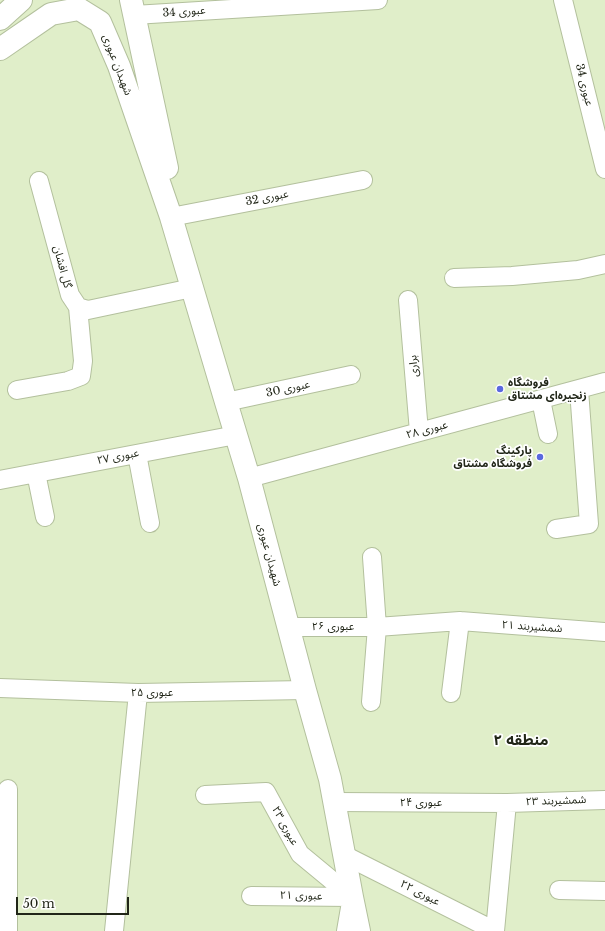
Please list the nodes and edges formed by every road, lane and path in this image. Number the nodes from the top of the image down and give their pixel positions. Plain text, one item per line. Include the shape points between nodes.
1 (21, 0) edge
2 (378, 0) edge
3 (563, 0) edge
4 (132, 7) edge
5 (0, 19) edge
6 (0, 48) edge
7 (605, 169) edge
8 (363, 180) dead end
9 (39, 181) dead end
10 (171, 217) junction
11 (605, 264) edge
12 (454, 278) dead end
13 (192, 288) junction
14 (408, 300) dead end
15 (78, 307) junction
16 (351, 375) dead end
17 (605, 382) edge
18 (16, 390) dead end
19 (578, 390) junction
20 (540, 400) junction
21 (226, 402) junction
22 (419, 432) junction
23 (548, 434) dead end
24 (236, 435) junction
25 (137, 454) junction
26 (36, 473) junction
27 (249, 478) junction
28 (0, 480) edge
29 (45, 517) dead end
30 (150, 523) dead end
31 (556, 528) dead end
32 (372, 557) dead end
33 (460, 622) junction
34 (288, 627) junction
35 (377, 627) junction
36 (605, 632) edge
37 (0, 688) edge
38 (304, 690) junction
39 (138, 693) junction
40 (451, 693) dead end
41 (371, 702) dead end
42 (8, 789) dead end
43 (204, 795) dead end
44 (605, 800) edge
45 (335, 802) junction
46 (507, 803) junction
47 (344, 855) junction
48 (559, 890) dead end
49 (605, 891) edge
50 (251, 896) dead end
51 (352, 897) junction
52 (8, 931) edge
53 (114, 931) edge
54 (346, 931) edge
55 (359, 931) edge
56 (495, 931) edge

1 - 5 main road
2 - 4 street, عبوری 34 via 141,15
3 - 7 street, عبوری 34
4 - 10 main road, شهیدان عبوری via 172,192
6 - 10 main road, شهیدان عبوری via 51,14 79,9 100,22
8 - 10 street, عبوری 32
9 - 15 street, گل افشان via 70,295
10 - 13 main road, شهیدان عبوری
11 - 12 street via 578,270
13 - 15 street via 88,310
13 - 21 main road, شهیدان عبوری
14 - 22 street, براری
15 - 18 street via 83,362 81,376 68,381
16 - 21 street, عبوری 30
17 - 19 street, عبوری ۲۸
19 - 20 street, عبوری ۲۸
19 - 31 street via 589,524
20 - 22 street, عبوری ۲۸
20 - 23 street
21 - 24 main road, شهیدان عبوری
22 - 27 street, عبوری ۲۸
24 - 25 street, عبوری ۲۷
24 - 27 main road, شهیدان عبوری
25 - 26 street, عبوری ۲۷
25 - 30 street
26 - 28 street, عبوری ۲۷
26 - 29 street
27 - 34 main road, شهیدان عبوری
32 - 35 street
33 - 35 street, عبوری ۲۶
33 - 36 street, شمشیربند ۲۱
33 - 40 street
34 - 35 street, عبوری ۲۶
34 - 38 main road, شهیدان عبوری
35 - 41 street
37 - 39 street, عبوری ۲۵
38 - 39 street, عبوری ۲۵
38 - 45 main road, شهیدان عبوری
39 - 53 street
42 - 52 street
43 - 51 street, عبوری ۲۳ via 266,792 300,854
44 - 46 street, شمشیربند ۲۳
45 - 46 street, عبوری ۲۴
45 - 47 main road, شهیدان عبوری
46 - 56 street
47 - 51 main road, شهیدان عبوری
47 - 56 street, عبوری ۲۲
48 - 49 street
50 - 51 street, عبوری ۲۱
51 - 54 street, شهیدان عبوری
51 - 55 main road, شهیدان عبوری

